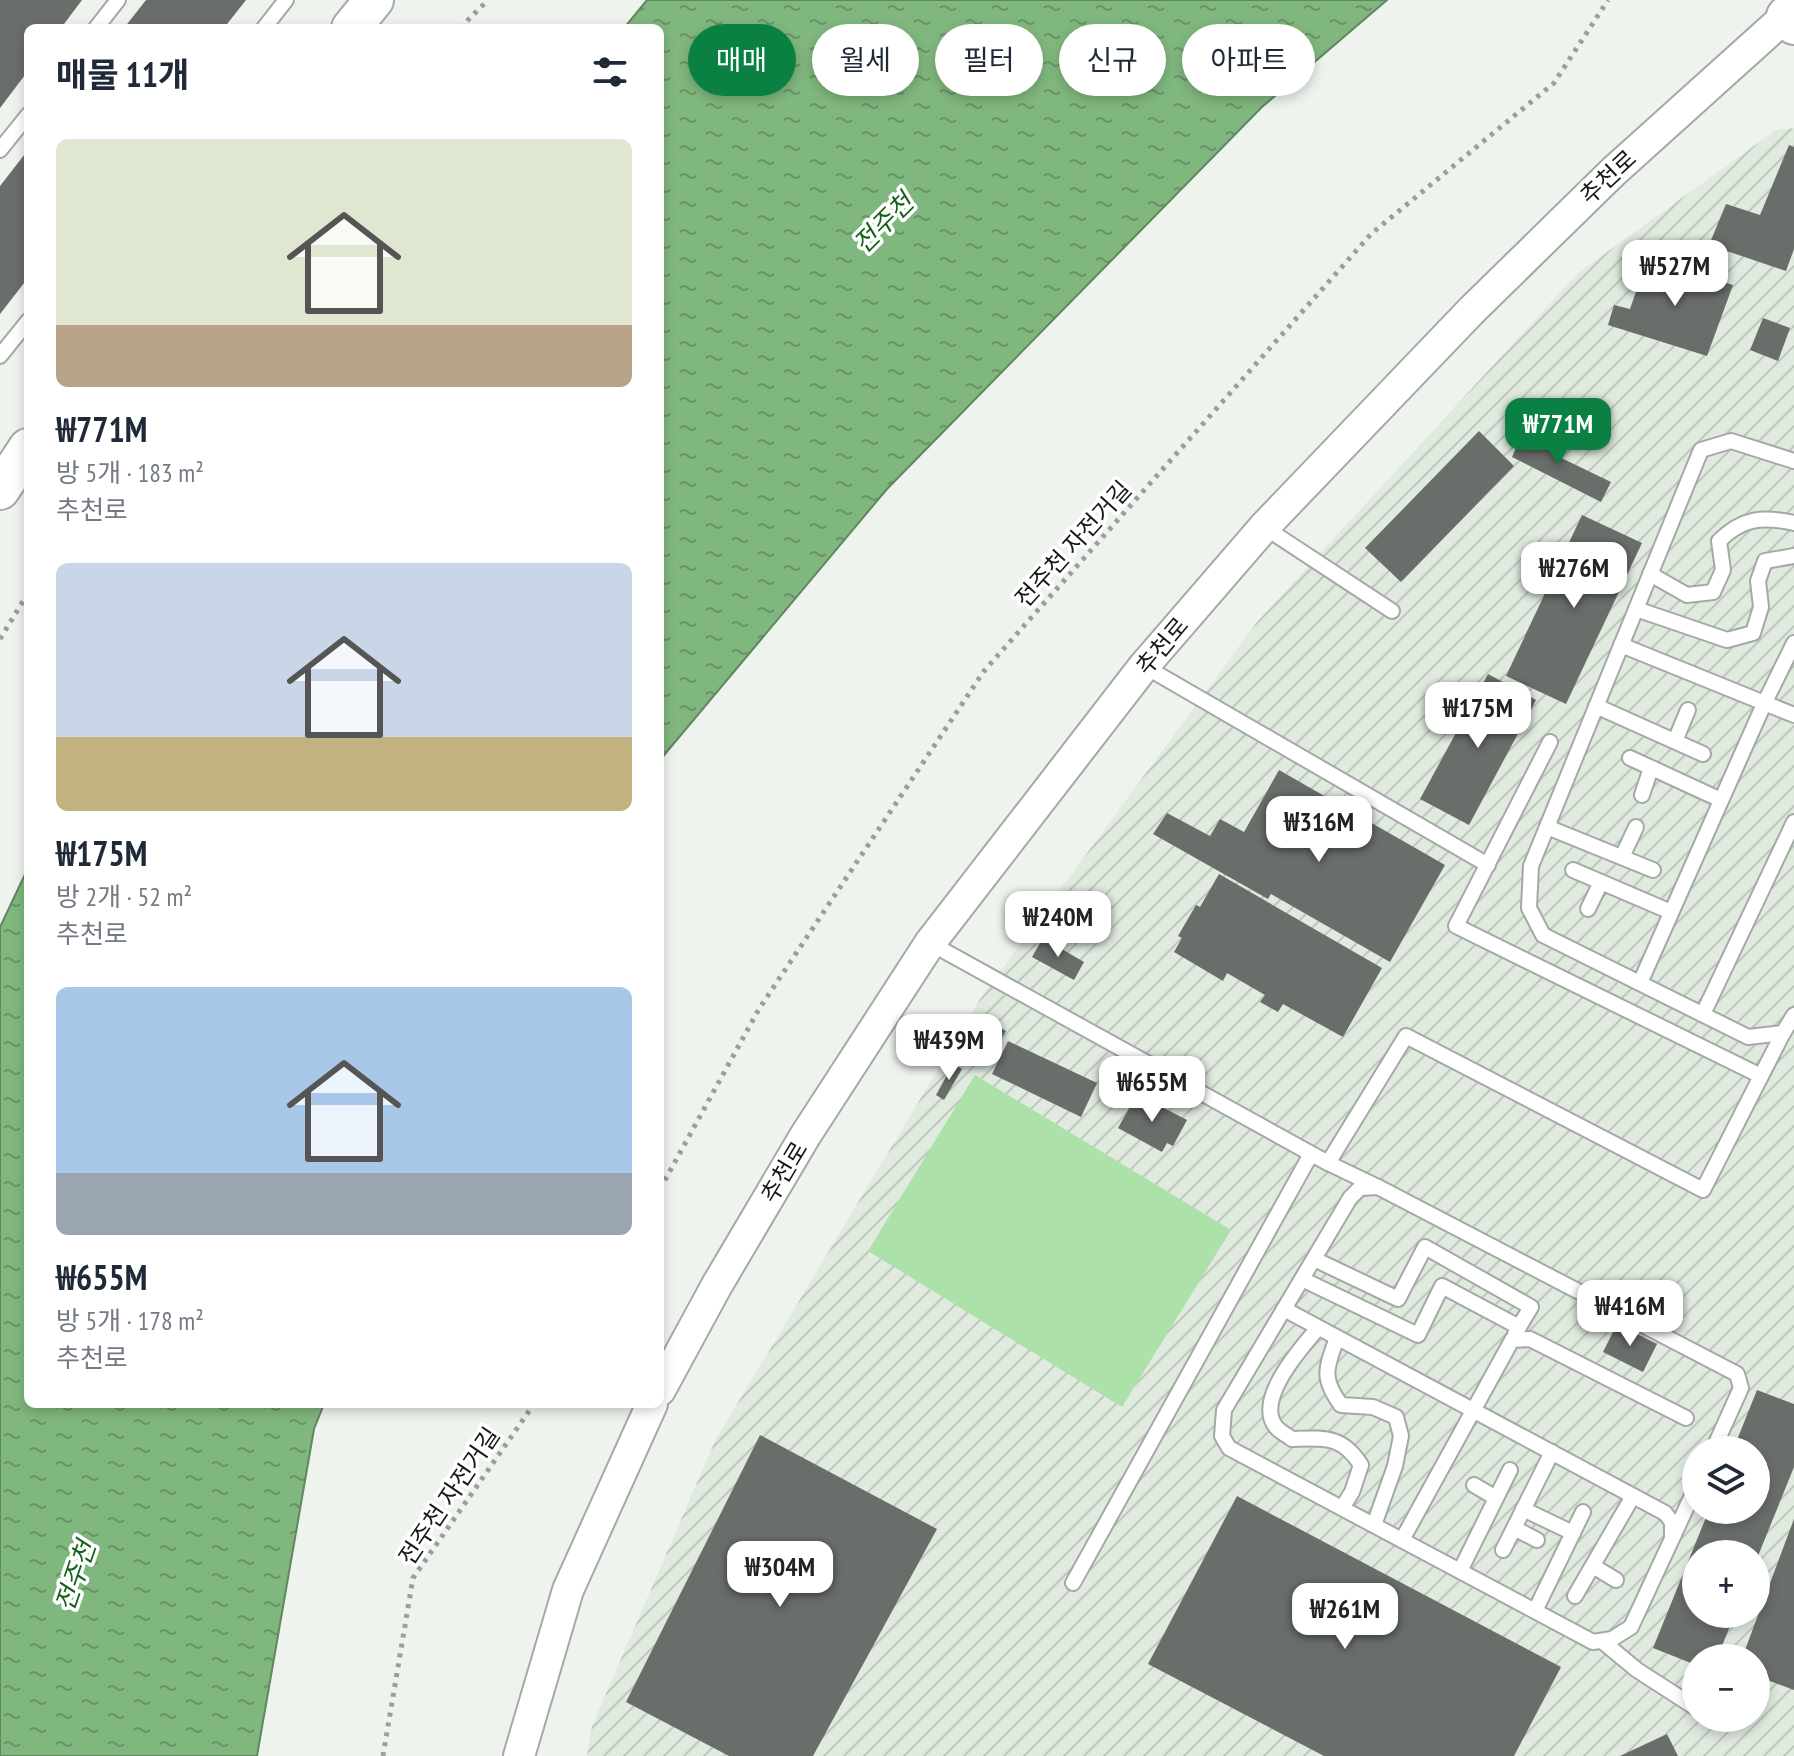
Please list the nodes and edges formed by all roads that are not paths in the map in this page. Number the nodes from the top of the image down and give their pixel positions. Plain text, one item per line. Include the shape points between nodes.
1 (118, 0) edge
2 (286, 0) edge
3 (374, 0) edge
4 (1791, 16) edge
5 (99, 24) edge
6 (267, 24) edge
7 (354, 24) edge
8 (24, 120) edge
9 (0, 150) edge
10 (24, 326) edge
11 (0, 356) edge
12 (24, 454) edge
13 (1794, 461) edge
14 (0, 490) edge
15 (1794, 523) edge
16 (1264, 527) junction
17 (1794, 556) edge
18 (1650, 574) junction
19 (1636, 609) junction
20 (1392, 611) dead end
21 (1794, 643) edge
22 (1621, 645) junction
23 (1144, 666) junction
24 (1764, 704) junction
25 (1596, 706) junction
26 (1688, 710) dead end
27 (1794, 715) edge
28 (1675, 741) junction
29 (1550, 742) dead end
30 (1703, 754) dead end
31 (1630, 758) dead end
32 (1651, 768) junction
33 (1642, 795) dead end
34 (1721, 800) junction
35 (1794, 822) edge
36 (1547, 827) junction
37 (1636, 827) dead end
38 (1622, 857) junction
39 (1488, 865) junction
40 (1573, 870) dead end
41 (1653, 870) dead end
42 (1601, 882) junction
43 (1588, 909) dead end
44 (1671, 912) junction
45 (930, 943) junction
46 (1640, 983) junction
47 (1703, 1014) junction
48 (1794, 1015) edge
49 (1783, 1033) junction
50 (1761, 1076) junction
51 (1311, 1154) junction
52 (1328, 1163) junction
53 (1378, 1187) junction
54 (1314, 1259) junction
55 (1302, 1279) junction
56 (1284, 1309) junction
57 (1318, 1328) junction
58 (1515, 1334) junction
59 (1337, 1338) junction
60 (664, 1383) edge
61 (650, 1408) edge
62 (1474, 1411) junction
63 (1686, 1418) dead end
64 (1719, 1436) edge
65 (1552, 1452) junction
66 (1510, 1470) dead end
67 (1474, 1485) dead end
68 (1633, 1496) junction
69 (1496, 1498) junction
70 (1342, 1508) junction
71 (1523, 1509) junction
72 (1583, 1512) dead end
73 (1682, 1516) edge
74 (1374, 1525) junction
75 (1514, 1528) junction
76 (1573, 1533) junction
77 (1672, 1537) junction
78 (1402, 1540) junction
79 (1537, 1540) dead end
80 (1503, 1550) dead end
81 (1593, 1566) junction
82 (1460, 1571) junction
83 (1616, 1580) dead end
84 (1073, 1583) dead end
85 (1575, 1596) dead end
86 (1535, 1611) junction
87 (1602, 1641) junction
88 (1682, 1699) edge
89 (519, 1756) edge

1 - 5 lane
2 - 6 lane
3 - 7 street
4 - 16 street, 추천로 via 1548,235
8 - 9 lane
10 - 11 lane
12 - 14 street
13 - 18 lane via 1731,441 1701,450
15 - 18 lane via 1773,518 1736,525 1719,541 1723,570 1713,592 1687,595
16 - 20 lane
16 - 23 street, 추천로
17 - 19 lane via 1765,561 1753,633 1727,640
18 - 19 lane
19 - 22 lane
21 - 24 lane
22 - 24 lane
22 - 25 lane
23 - 39 lane
23 - 45 street, 추천로
24 - 27 lane
24 - 34 lane
25 - 28 lane
25 - 36 lane
26 - 28 lane
28 - 30 lane
29 - 39 lane
31 - 32 lane
32 - 33 lane
32 - 34 lane
34 - 44 lane
35 - 47 lane
36 - 38 lane
36 - 46 lane via 1531,866 1529,908 1543,935
37 - 38 lane
38 - 41 lane
39 - 50 lane via 1456,926
40 - 42 lane
42 - 43 lane
42 - 44 lane
44 - 46 lane
45 - 51 lane
45 - 60 street, 추천로 via 805,1136
46 - 47 lane
47 - 49 lane via 1748,1037
48 - 49 lane
49 - 50 lane
50 - 52 lane via 1703,1190 1406,1036
51 - 52 lane
51 - 84 lane
52 - 53 lane
53 - 54 lane via 1360,1188 1350,1198
53 - 64 lane via 1737,1374 1741,1388
54 - 55 lane
54 - 58 lane via 1398,1299 1425,1247 1531,1307
55 - 56 lane
55 - 58 lane via 1418,1335 1442,1286
56 - 57 lane
56 - 70 lane via 1224,1410 1222,1436 1229,1448
57 - 59 lane
57 - 70 lane via 1282,1374 1270,1405 1275,1426 1292,1439 1327,1438 1351,1449 1361,1465
58 - 62 lane
58 - 63 lane
59 - 62 lane
59 - 74 lane via 1328,1362 1328,1387 1341,1405 1373,1407 1396,1417 1401,1436
61 - 89 street via 568,1590
62 - 65 lane
62 - 78 lane
65 - 68 lane
65 - 71 lane
66 - 69 lane
67 - 69 lane
68 - 77 lane via 1665,1513 1672,1522
68 - 81 lane
69 - 82 lane
70 - 74 lane
71 - 75 lane
71 - 76 lane
72 - 76 lane
73 - 77 lane
74 - 78 lane
75 - 79 lane
75 - 80 lane
76 - 86 lane
77 - 87 lane via 1631,1627
78 - 82 lane
81 - 83 lane
81 - 85 lane
82 - 86 lane
86 - 87 lane via 1593,1642
87 - 88 lane

